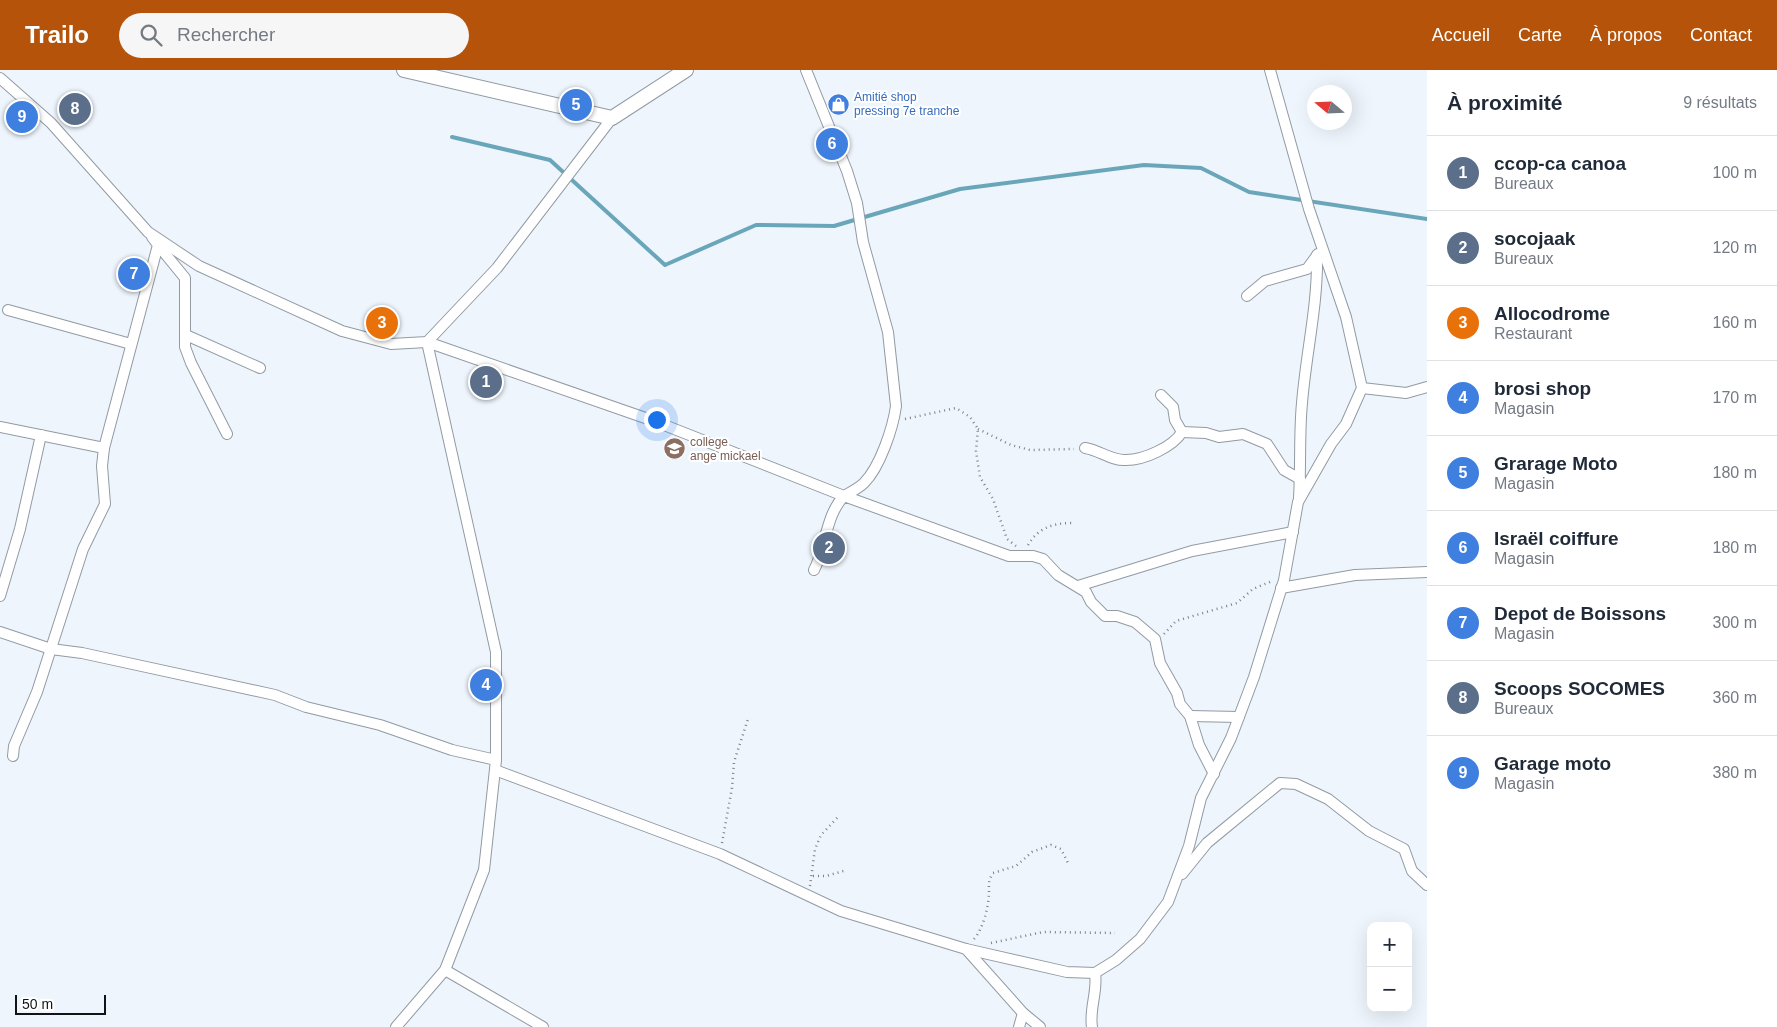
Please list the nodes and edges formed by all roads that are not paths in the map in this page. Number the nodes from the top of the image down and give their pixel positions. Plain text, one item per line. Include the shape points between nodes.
1 (404, 70) edge
2 (686, 70) edge
3 (806, 70) edge
4 (1270, 70) edge
5 (0, 78) edge
6 (612, 118) junction
7 (148, 232) junction
8 (158, 245) junction
9 (1320, 251) junction
10 (1247, 296) dead end
11 (8, 310) dead end
12 (186, 335) junction
13 (427, 342) junction
14 (132, 344) junction
15 (260, 368) dead end
16 (1427, 387) edge
17 (1362, 388) junction
18 (1161, 395) dead end
19 (0, 427) edge
20 (1182, 432) junction
21 (227, 434) dead end
22 (41, 435) junction
23 (104, 448) junction
24 (1085, 448) road end
25 (1300, 479) junction
26 (844, 496) junction
27 (1298, 502) junction
28 (1293, 532) junction
29 (814, 570) dead end
30 (1427, 572) edge
31 (1282, 584) junction
32 (1078, 586) junction
33 (0, 596) edge
34 (0, 632) edge
35 (51, 649) junction
36 (1190, 716) junction
37 (1239, 718) junction
38 (13, 756) dead end
39 (495, 765) junction
40 (1214, 774) junction
41 (1178, 879) junction
42 (1427, 886) edge
43 (966, 949) junction
44 (445, 970) junction
45 (1095, 973) junction
46 (1023, 1013) junction
47 (396, 1027) edge
48 (543, 1027) edge
49 (1019, 1027) edge
50 (1040, 1027) edge
51 (1092, 1027) edge

1 - 6 main road
2 - 6 main road
3 - 26 street via 857,204 863,242 888,332 896,406 890,435 871,474 863,484
4 - 9 street
5 - 7 street via 51,122
6 - 13 street via 497,268
7 - 8 street
7 - 13 street via 199,266 342,331 391,344
8 - 12 street via 185,278
8 - 14 street
9 - 10 street via 1307,269 1265,281
9 - 17 street via 1346,317
9 - 25 street via 1301,404
11 - 14 street
12 - 15 street
12 - 21 street via 185,347 190,363
13 - 26 street via 654,421
13 - 39 street via 496,652
14 - 23 street
16 - 17 street via 1406,393
17 - 27 street via 1346,424
18 - 20 street via 1173,407 1175,420
19 - 22 street
20 - 24 street via 1173,444 1157,452 1126,460
20 - 25 street via 1218,437 1243,434 1268,444 1284,470
22 - 23 street
22 - 33 street via 20,529
23 - 35 street via 105,504 83,549
25 - 27 street
26 - 29 street via 826,533
26 - 32 street via 1010,556 1043,559 1058,575
27 - 28 street
28 - 31 street
28 - 32 street via 1192,551
30 - 31 street
31 - 37 street
32 - 36 street via 1105,616 1135,622 1155,639 1160,662 1180,704
34 - 35 street
35 - 38 street
35 - 39 street via 275,695 306,707 380,725
36 - 37 street
36 - 40 street via 1199,745
37 - 40 street
39 - 43 street via 720,854 841,911
39 - 44 street via 484,870
40 - 41 street via 1201,798
41 - 42 street via 1207,843 1280,783 1296,784 1328,799 1369,831 1404,849 1412,872
41 - 45 street via 1168,902 1140,938 1116,960
43 - 45 street via 1067,972
43 - 46 street
44 - 47 street
44 - 48 street
45 - 51 street via 1090,1016
46 - 49 street
46 - 50 street

